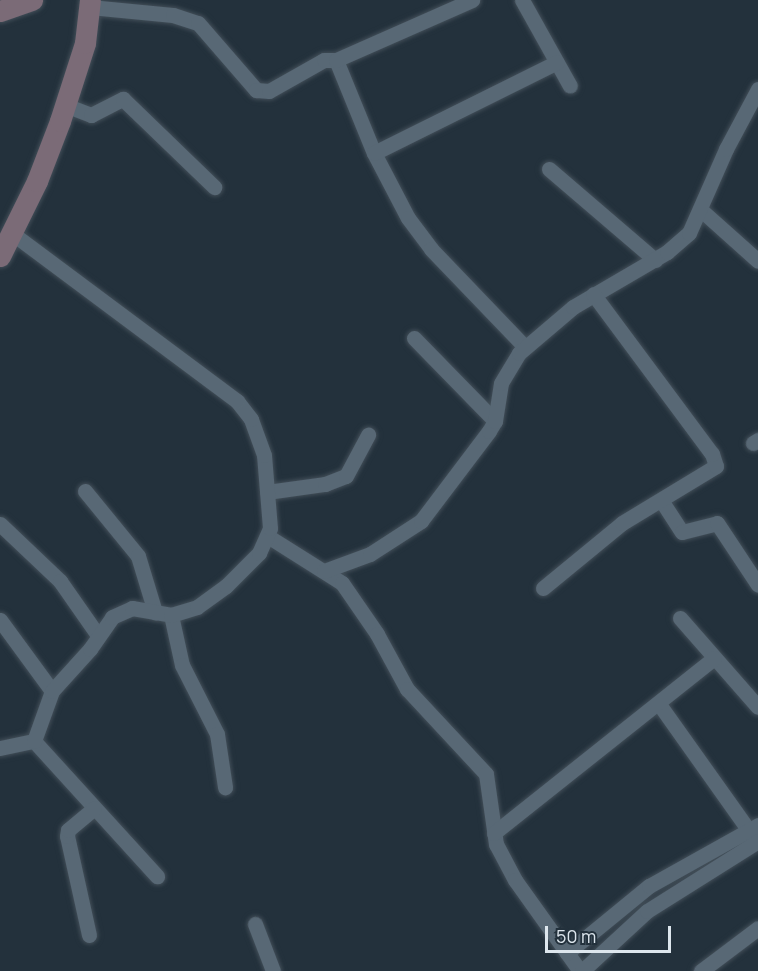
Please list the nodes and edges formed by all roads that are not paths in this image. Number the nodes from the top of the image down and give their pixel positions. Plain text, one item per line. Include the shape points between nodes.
1 (13, 0) edge
2 (32, 0) edge
3 (472, 0) edge
4 (522, 0) edge
5 (90, 3) edge
6 (0, 10) edge
7 (336, 60) junction
8 (558, 62) junction
9 (570, 86) dead end
10 (758, 89) edge
11 (65, 105) junction
12 (374, 153) junction
13 (549, 169) dead end
14 (214, 187) dead end
15 (701, 210) junction
16 (12, 233) junction
17 (0, 256) edge
18 (655, 260) junction
19 (758, 261) edge
20 (593, 294) junction
21 (414, 338) dead end
22 (525, 347) junction
23 (495, 421) junction
24 (368, 435) dead end
25 (85, 491) dead end
26 (267, 492) junction
27 (661, 500) junction
28 (0, 524) edge
29 (269, 537) junction
30 (324, 571) junction
31 (758, 585) edge
32 (543, 588) dead end
33 (155, 612) junction
34 (171, 615) junction
35 (680, 618) dead end
36 (0, 620) edge
37 (97, 634) junction
38 (714, 658) junction
39 (52, 690) junction
40 (659, 704) junction
41 (758, 707) edge
42 (34, 741) junction
43 (0, 748) edge
44 (225, 787) dead end
45 (94, 808) junction
46 (494, 832) junction
47 (755, 835) edge
48 (157, 876) dead end
49 (255, 924) dead end
50 (758, 928) edge
51 (89, 935) dead end
52 (567, 953) junction
53 (273, 971) edge
54 (581, 971) edge
55 (701, 971) edge

1 - 6 main road
2 - 6 main road
3 - 7 street
4 - 8 street
5 - 7 street via 173,15 198,23 256,90 269,91 324,60
5 - 11 main road via 85,43
7 - 12 street
8 - 9 street
8 - 12 street
10 - 15 street via 726,149
11 - 14 street via 91,115 123,99
11 - 16 main road via 37,181
12 - 22 street via 419,235
13 - 18 street
15 - 18 street via 682,241
15 - 19 street
16 - 17 main road
16 - 26 street via 237,401 258,434
18 - 20 street
20 - 22 street via 555,319
20 - 27 street via 715,460 713,470
21 - 23 street
22 - 23 street via 501,383
23 - 30 street via 433,508 408,533 370,554
24 - 26 street via 346,476 325,484
25 - 33 street via 138,556
26 - 29 street
27 - 31 street via 682,532 717,523
27 - 32 street via 622,523
28 - 37 street via 60,581
29 - 30 street
29 - 34 street via 259,553 214,596 197,607
30 - 46 street via 349,591 419,704 486,774
33 - 34 street
33 - 37 street via 122,611
34 - 44 street via 182,665 217,734
35 - 38 street
36 - 39 street
37 - 39 street via 90,649
38 - 40 street
38 - 41 street
39 - 42 street
40 - 46 street
40 - 47 street
42 - 43 street
42 - 45 street
45 - 48 street
45 - 51 street via 67,836
46 - 52 street via 515,880
47 - 52 street via 649,886
47 - 54 street via 639,917
49 - 53 street
50 - 55 street
52 - 54 street

